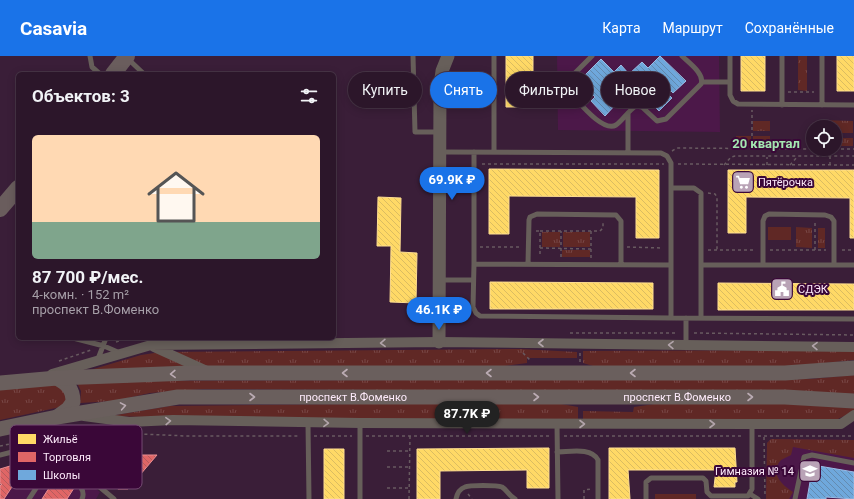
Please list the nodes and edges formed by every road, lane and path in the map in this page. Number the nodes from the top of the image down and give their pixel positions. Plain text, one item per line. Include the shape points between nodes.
1 (90, 56) edge
2 (414, 56) edge
3 (448, 56) edge
4 (494, 56) edge
5 (592, 56) edge
6 (682, 56) edge
7 (730, 56) edge
8 (782, 56) edge
9 (822, 56) edge
10 (127, 57) edge
11 (98, 72) edge
12 (115, 72) edge
13 (142, 72) edge
14 (702, 82) junction
15 (730, 82) junction
16 (782, 92) junction
17 (822, 92) junction
18 (752, 104) junction
19 (782, 104) junction
20 (822, 105) junction
21 (854, 105) edge
22 (628, 113) junction
23 (440, 132) junction
24 (752, 148) junction
25 (806, 148) edge
26 (842, 149) edge
27 (854, 149) edge
28 (440, 152) junction
29 (474, 152) junction
30 (494, 152) junction
31 (628, 153) junction
32 (667, 156) junction
33 (767, 156) junction
34 (799, 156) junction
35 (806, 156) edge
36 (830, 156) edge
37 (842, 156) edge
38 (854, 156) edge
39 (724, 165) dead end
40 (767, 165) dead end
41 (790, 165) dead end
42 (830, 165) dead end
43 (671, 188) junction
44 (16, 190) edge
45 (701, 193) junction
46 (0, 209) edge
47 (603, 215) junction
48 (815, 215) junction
49 (529, 231) junction
50 (540, 231) junction
51 (561, 231) junction
52 (591, 231) junction
53 (474, 247) junction
54 (529, 247) junction
55 (621, 247) junction
56 (540, 248) junction
57 (561, 248) junction
58 (671, 248) junction
59 (591, 249) junction
60 (701, 250) junction
61 (717, 250) junction
62 (763, 250) junction
63 (815, 250) junction
64 (834, 250) junction
65 (854, 250) edge
66 (540, 257) dead end
67 (561, 257) dead end
68 (474, 264) junction
69 (528, 264) junction
70 (591, 264) junction
71 (620, 264) junction
72 (671, 265) junction
73 (701, 265) junction
74 (763, 265) junction
75 (834, 265) junction
76 (854, 265) edge
77 (440, 280) junction
78 (474, 280) junction
79 (671, 318) junction
80 (686, 318) junction
81 (701, 318) junction
82 (854, 319) edge
83 (686, 332) junction
84 (566, 333) dead end
85 (854, 335) edge
86 (81, 340) edge
87 (106, 340) edge
88 (123, 340) edge
89 (212, 341) edge
90 (439, 342) junction
91 (523, 343) junction
92 (151, 345) junction
93 (686, 345) junction
94 (104, 346) junction
95 (854, 346) edge
96 (580, 352) dead end
97 (120, 354) junction
98 (97, 360) junction
99 (531, 361) dead end
100 (573, 361) dead end
101 (54, 363) dead end
102 (854, 368) edge
103 (212, 373) junction
104 (56, 378) junction
105 (31, 380) junction
106 (0, 383) edge
107 (854, 401) edge
108 (74, 415) junction
109 (854, 415) edge
110 (57, 417) junction
111 (308, 423) junction
112 (360, 423) junction
113 (557, 424) junction
114 (752, 424) junction
115 (17, 425) edge
116 (10, 427) edge
117 (0, 429) edge
118 (142, 434) edge
119 (308, 436) junction
120 (360, 436) junction
121 (410, 436) junction
122 (557, 436) junction
123 (752, 436) junction
124 (764, 436) junction
125 (854, 436) edge
126 (10, 444) edge
127 (0, 446) edge
128 (387, 451) dead end
129 (409, 451) junction
130 (10, 452) edge
131 (558, 452) junction
132 (0, 455) edge
133 (854, 463) edge
134 (387, 466) dead end
135 (409, 467) junction
136 (387, 488) dead end
137 (409, 488) junction
138 (36, 489) edge
139 (82, 489) edge
140 (101, 489) edge
141 (598, 489) junction
142 (750, 494) junction
143 (112, 498) edge
144 (29, 499) edge
145 (82, 499) edge
146 (309, 499) edge
147 (360, 499) edge
148 (409, 499) edge
149 (456, 499) edge
150 (516, 499) edge
151 (558, 499) edge
152 (584, 499) edge
153 (598, 499) edge
154 (646, 499) edge
155 (758, 499) edge
156 (765, 499) edge
157 (795, 499) edge

1 - 11 lane via 92,67
2 - 23 lane via 415,132
3 - 23 street via 440,86
4 - 30 lane
5 - 22 lane via 571,77 567,84 569,91 604,126 616,125
6 - 14 lane via 701,75
7 - 15 lane
8 - 16 lane
9 - 17 lane
10 - 12 main road
10 - 13 lane
14 - 15 lane
14 - 22 lane via 662,121 655,119 640,106 634,107
15 - 18 lane via 730,95 733,101 738,104
16 - 17 path
16 - 19 lane
17 - 20 lane
18 - 19 lane
18 - 24 path
19 - 20 lane
20 - 21 lane
22 - 31 lane
23 - 28 street
24 - 25 path
24 - 32 path via 677,148
26 - 27 path
28 - 29 lane
28 - 77 street
29 - 30 lane
29 - 53 lane
30 - 31 lane
31 - 32 lane via 660,153
32 - 43 lane via 671,163
33 - 34 path
33 - 39 path via 733,156
33 - 40 path
34 - 35 path
34 - 41 path
36 - 42 path
37 - 38 path
43 - 45 lane via 694,188
43 - 58 lane
44 - 46 main road
45 - 60 lane
45 - 61 path via 714,193 717,197
47 - 49 lane via 533,215 529,220
47 - 52 path via 602,230
47 - 55 lane via 616,215 621,221
48 - 62 lane via 765,216
48 - 63 path
48 - 64 lane via 833,219
49 - 50 path
49 - 54 lane
50 - 51 path
50 - 56 path
51 - 52 path
51 - 57 path
52 - 59 path
53 - 54 path
53 - 68 lane
54 - 69 lane
55 - 58 path
55 - 71 lane
56 - 57 path
56 - 66 path
57 - 59 path
57 - 67 path
58 - 72 lane
59 - 70 path
60 - 61 path
60 - 73 lane
61 - 62 path
62 - 63 path
62 - 74 lane
63 - 64 path
64 - 65 path
64 - 75 lane
68 - 69 lane
68 - 78 lane
69 - 70 lane
70 - 71 lane
71 - 72 lane
72 - 79 lane
73 - 74 lane
73 - 81 lane
74 - 75 lane
75 - 76 lane
77 - 78 lane
77 - 90 street
78 - 79 lane via 474,307 476,313 485,317
79 - 80 lane
80 - 81 lane
80 - 83 lane
81 - 82 lane
83 - 84 path
83 - 85 path
83 - 93 lane
86 - 94 lane
87 - 94 lane
88 - 94 path
90 -> 89 street
89 - 92 street
90 - 91 street
93 -> 91 street
91 - 99 path via 523,353
92 - 97 street
92 - 103 street
95 -> 93 street
94 - 97 lane
94 - 98 lane
94 - 101 path
96 - 100 path via 580,362
97 - 98 street
98 - 105 street
102 -> 103 main road via 785,374
103 -> 104 main road
104 - 105 main road
104 - 110 main road via 71,389 73,402
105 - 106 main road
108 -> 107 main road, проспект В.Фоменко via 178,397 785,397
108 - 110 main road, проспект В.Фоменко
108 -> 111 street via 129,422 173,420
109 - 114 street via 841,424
110 - 115 main road, проспект В.Фоменко
111 -> 112 street
111 - 119 lane
112 - 113 street
112 - 120 lane
113 -> 114 street
113 - 122 lane
114 - 123 lane
116 - 117 main road, проспект В.Фоменко
118 - 119 path
119 - 120 path
119 - 146 lane
120 - 121 path
120 - 147 lane
121 - 122 path
121 - 129 path
122 - 123 path
122 - 131 lane
123 - 124 path
123 - 142 lane
124 - 125 path
124 - 156 path
126 - 127 path
128 - 129 path
129 - 135 path
130 - 132 lane
131 - 141 lane via 588,452 594,455 598,460
131 - 151 lane
133 - 157 lane via 812,455 804,457
134 - 135 path
135 - 137 path
136 - 137 path
137 - 148 path
138 - 144 lane
139 - 145 lane
140 - 143 lane
141 - 152 path via 584,490
141 - 153 lane
142 - 154 lane via 746,497 713,497 708,494 707,483 703,478 651,478 646,484
142 - 155 lane
149 - 150 lane via 459,491 466,486 501,487

